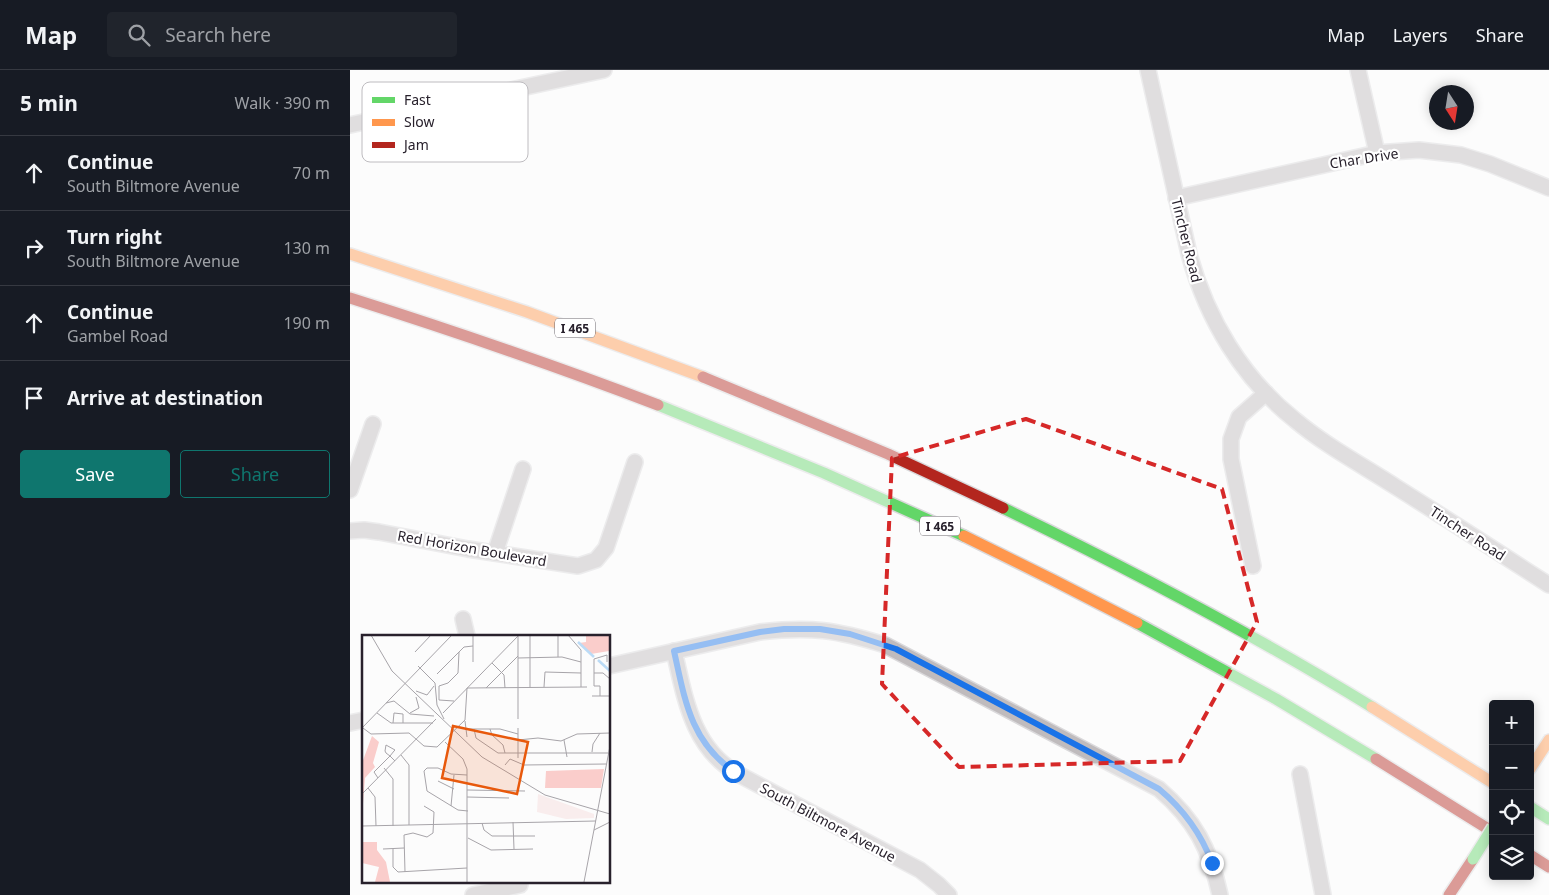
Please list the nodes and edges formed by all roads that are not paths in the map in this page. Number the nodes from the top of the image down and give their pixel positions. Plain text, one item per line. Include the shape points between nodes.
1 (604, 70) edge
2 (1148, 70) edge
3 (1358, 70) edge
4 (528, 86) edge
5 (1377, 153) junction
6 (1549, 188) edge
7 (1176, 198) junction
8 (350, 254) edge
9 (350, 298) edge
10 (1266, 394) junction
11 (372, 424) dead end
12 (636, 462) dead end
13 (524, 469) dead end
14 (350, 490) edge
15 (350, 531) edge
16 (496, 553) junction
17 (1253, 566) dead end
18 (1549, 584) edge
19 (463, 619) dead end
20 (467, 635) edge
21 (674, 651) junction
22 (610, 666) edge
23 (1549, 740) edge
24 (1534, 763) edge
25 (1300, 774) dead end
26 (1489, 780) edge
27 (1534, 810) edge
28 (1549, 819) edge
29 (1489, 829) edge
30 (1489, 834) edge
31 (1534, 858) edge
32 (1549, 867) edge
33 (520, 887) edge
34 (473, 895) edge
35 (949, 895) edge
36 (1220, 895) edge
37 (1323, 895) edge
38 (1450, 895) edge

1 - 4 street
2 - 7 street, Tincher Road
3 - 5 street
5 - 6 street, Char Drive via 1419,150 1461,156
5 - 7 street, Char Drive
7 - 10 street, Tincher Road via 1193,268 1207,306 1232,352
8 - 26 main road, I 465 via 583,331 691,372 796,414 990,501 1238,629
9 - 29 main road, I 465 via 673,410 787,457 968,539 1191,652 1359,748
10 - 17 street via 1239,418 1231,439
10 - 18 street, Tincher Road via 1316,436
11 - 14 street
12 - 16 street, Red Horizon Boulevard via 606,548 593,561 571,566
13 - 16 street
15 - 16 street, Red Horizon Boulevard via 379,532
19 - 20 street
21 - 22 street
21 - 35 street, South Biltmore Avenue via 694,726 703,742 723,764 920,870
21 - 36 street via 784,629 820,629 885,645 1159,789 1185,813 1201,837
23 - 24 main road
25 - 37 street
27 - 28 main road
30 - 38 main road, bridge
31 - 32 main road
33 - 34 street

